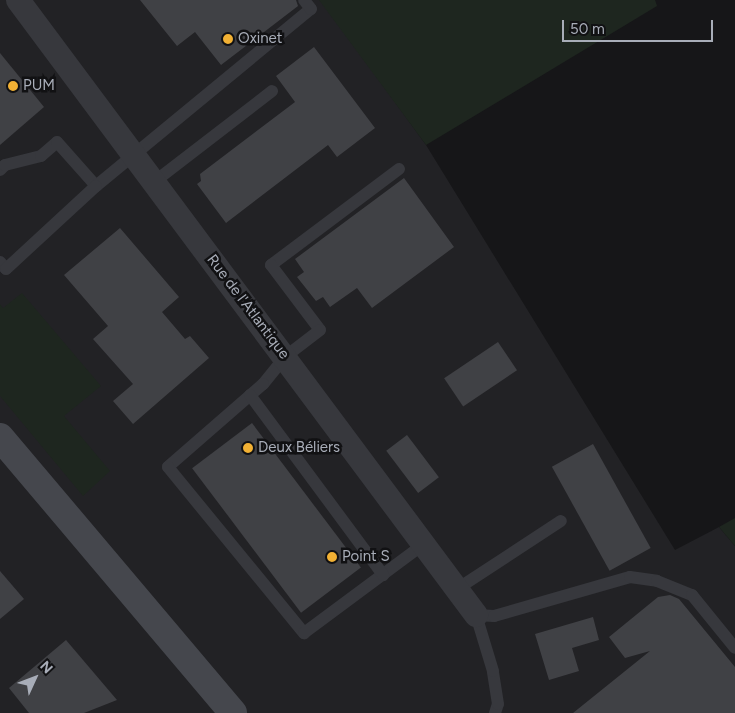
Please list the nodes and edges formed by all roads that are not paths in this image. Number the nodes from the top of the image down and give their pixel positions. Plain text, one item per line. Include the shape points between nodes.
1 (18, 0) edge
2 (304, 0) edge
3 (272, 91) dead end
4 (133, 154) junction
5 (399, 169) dead end
6 (0, 170) edge
7 (154, 182) junction
8 (96, 186) junction
9 (0, 262) edge
10 (285, 357) junction
11 (250, 395) junction
12 (0, 438) edge
13 (561, 521) dead end
14 (425, 543) junction
15 (382, 575) junction
16 (457, 589) junction
17 (476, 615) junction
18 (735, 648) edge
19 (233, 713) edge
20 (495, 713) edge

1 - 4 street, Rue de l'Atlantique
2 - 4 lane via 311,9
3 - 7 lane
4 - 7 street, Rue de l'Atlantique
4 - 8 lane
5 - 10 lane via 270,265 320,330
6 - 8 lane via 5,165 41,156 57,142
7 - 10 street, Rue de l'Atlantique
8 - 9 lane via 6,269
10 - 11 lane
10 - 14 street, Rue de l'Atlantique
11 - 15 lane
11 - 15 lane via 168,467 304,633
12 - 19 main road
13 - 16 lane
14 - 15 lane
14 - 16 street, Rue de l'Atlantique
16 - 17 street, Rue de l'Atlantique
17 - 18 lane via 494,616 630,577 657,580 692,596
17 - 20 lane via 494,671 498,704

